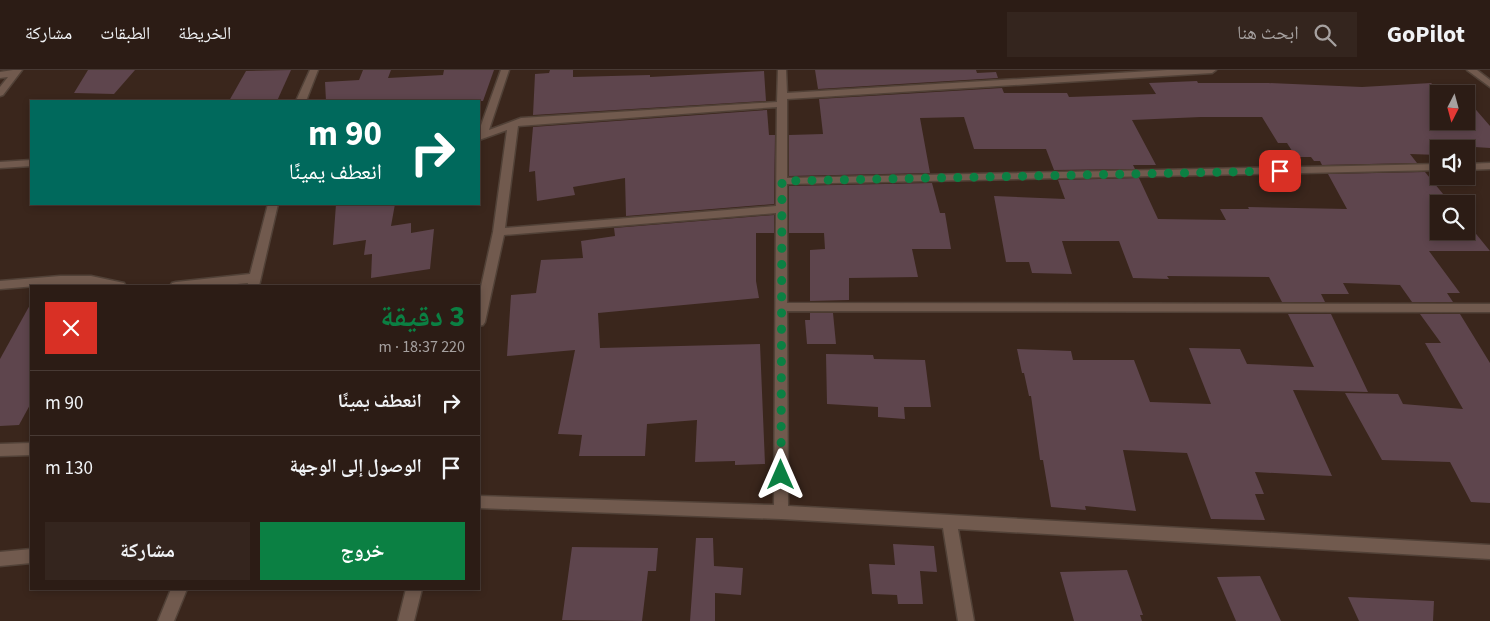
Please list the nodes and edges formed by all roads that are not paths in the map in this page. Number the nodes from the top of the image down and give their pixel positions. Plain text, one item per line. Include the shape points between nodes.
1 (314, 70) edge
2 (505, 70) edge
3 (782, 70) edge
4 (1212, 70) edge
5 (1471, 70) edge
6 (17, 72) edge
7 (0, 75) edge
8 (1490, 84) edge
9 (0, 93) edge
10 (301, 100) edge
11 (782, 100) junction
12 (513, 124) junction
13 (480, 137) edge
14 (30, 163) edge
15 (0, 165) edge
16 (1490, 166) edge
17 (1475, 167) edge
18 (1430, 168) edge
19 (782, 181) junction
20 (273, 205) edge
21 (780, 209) junction
22 (499, 232) junction
23 (254, 282) edge
24 (0, 285) edge
25 (117, 285) edge
26 (196, 285) edge
27 (780, 307) junction
28 (1490, 308) edge
29 (480, 318) edge
30 (30, 449) edge
31 (0, 450) edge
32 (480, 502) edge
33 (781, 512) junction
34 (949, 522) junction
35 (1490, 552) edge
36 (30, 556) edge
37 (0, 559) edge
38 (179, 590) edge
39 (414, 590) edge
40 (166, 621) edge
41 (406, 621) edge
42 (966, 621) edge

1 - 10 street
2 - 13 street
3 - 11 street
4 - 11 street
5 - 8 street
6 - 7 street
6 - 9 street
11 - 12 street
11 - 19 street
12 - 13 street
12 - 22 street
14 - 15 street
16 - 17 street
18 - 19 street
19 - 21 street
20 - 23 street
21 - 22 street
21 - 27 street
22 - 29 street
23 - 26 street
24 - 25 street via 87,280
27 - 28 street
27 - 33 street
30 - 31 street
32 - 33 street
33 - 34 street
34 - 35 street
34 - 42 street
36 - 37 street
38 - 40 street
39 - 41 street

